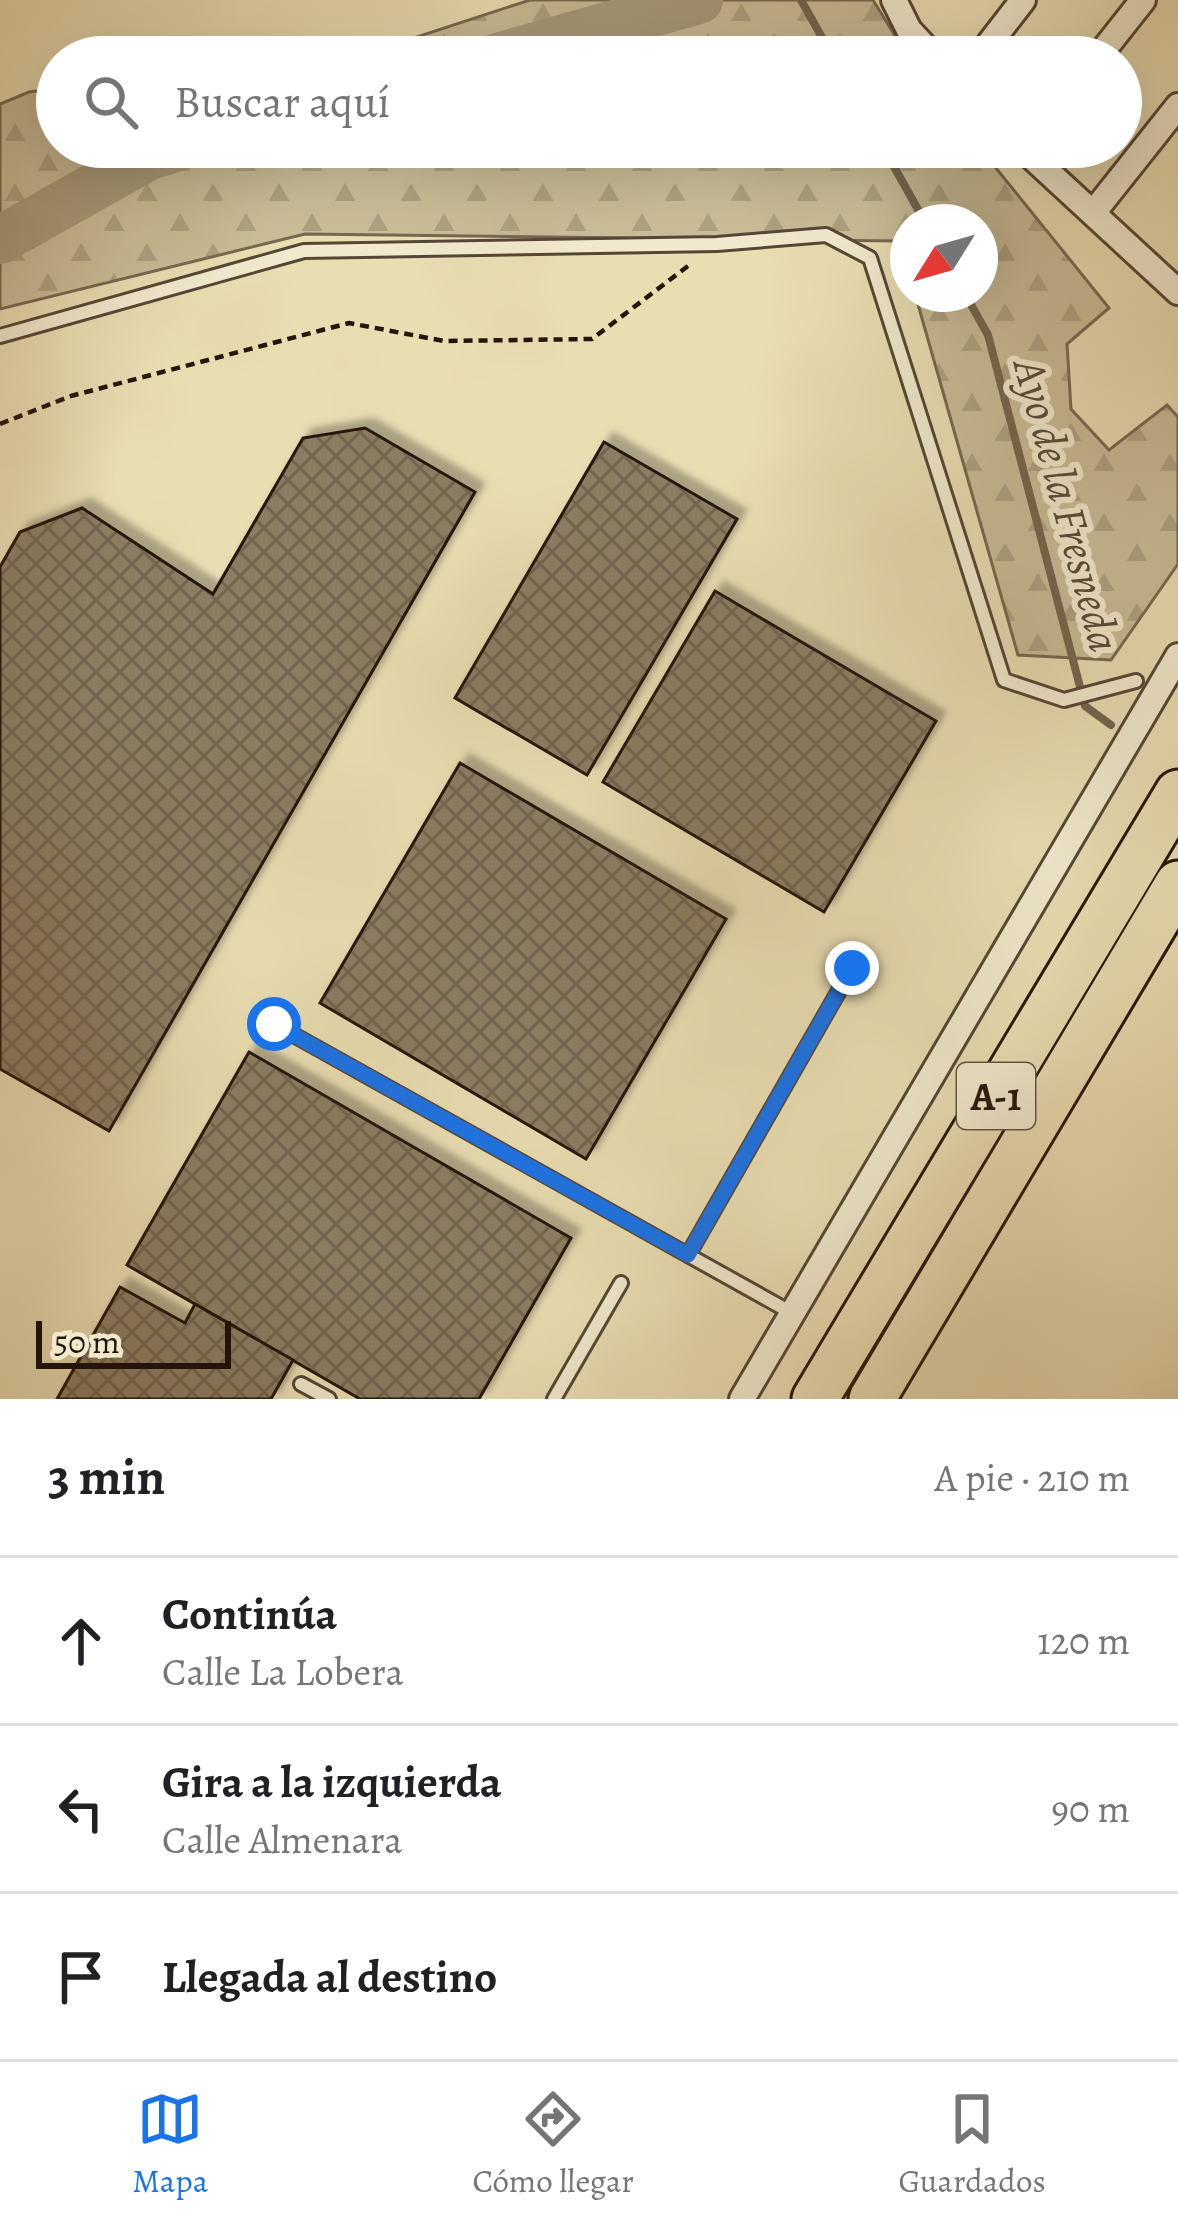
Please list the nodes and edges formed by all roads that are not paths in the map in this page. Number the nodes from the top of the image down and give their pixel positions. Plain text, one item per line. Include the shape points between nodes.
1 (894, 0) edge
2 (1023, 0) edge
3 (1143, 0) edge
4 (915, 36) edge
5 (995, 36) edge
6 (1115, 36) edge
7 (1178, 106) edge
8 (1142, 151) edge
9 (1045, 168) edge
10 (1129, 168) edge
11 (1093, 213) junction
12 (1173, 277) edge
13 (0, 335) edge
14 (1178, 656) edge
15 (1136, 681) dead end
16 (1178, 793) edge
17 (1178, 884) edge
18 (852, 968) dead end
19 (274, 1024) dead end
20 (688, 1255) junction
21 (621, 1283) dead end
22 (793, 1313) junction
23 (302, 1384) dead end
24 (329, 1399) edge
25 (554, 1399) edge
26 (742, 1399) edge
27 (815, 1399) edge
28 (872, 1399) edge

1 - 4 street
2 - 5 street
3 - 6 street
7 - 8 street
9 - 11 street
10 - 11 street
11 - 12 street
13 - 15 lane via 304,250 826,235 870,258 1004,680 1064,700
14 - 22 street
16 - 27 highway, A-1
17 - 28 highway, A-1
18 - 20 lane
19 - 20 lane
20 - 22 lane
21 - 25 lane
22 - 26 street
23 - 24 lane

